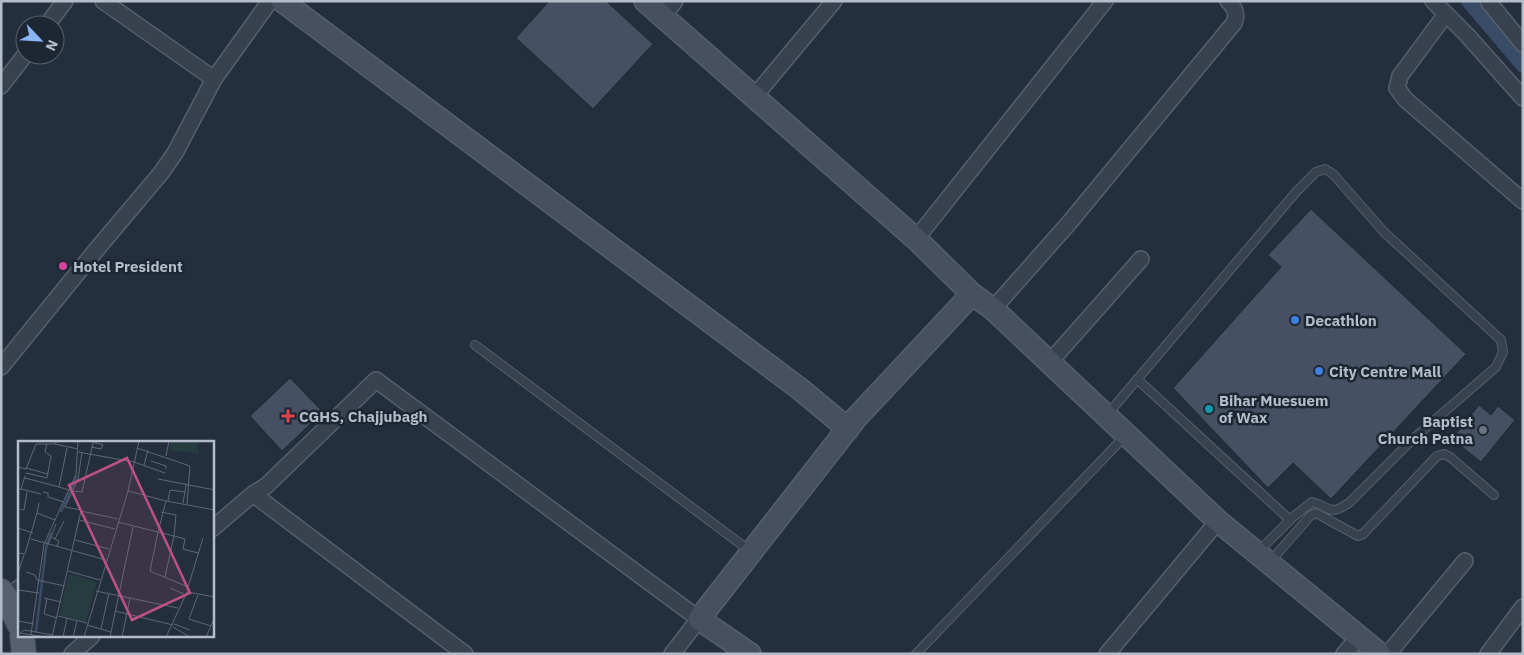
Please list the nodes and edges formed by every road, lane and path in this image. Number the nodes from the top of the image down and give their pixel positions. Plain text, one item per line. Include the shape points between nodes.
1 (65, 1) edge
2 (103, 1) edge
3 (270, 1) edge
4 (282, 1) edge
5 (307, 1) edge
6 (645, 1) edge
7 (834, 1) edge
8 (1105, 1) edge
9 (1433, 1) edge
10 (1488, 1) edge
11 (1234, 4) edge
12 (669, 9) edge
13 (1446, 14) junction
14 (54, 15) edge
15 (1523, 44) edge
16 (17, 65) edge
17 (214, 79) junction
18 (1, 86) edge
19 (754, 97) junction
20 (1523, 98) edge
21 (1523, 201) edge
22 (916, 239) junction
23 (1142, 259) dead end
24 (972, 294) junction
25 (695, 303) junction
26 (993, 310) junction
27 (475, 345) dead end
28 (1049, 363) junction
29 (1, 366) edge
30 (1137, 379) junction
31 (1106, 417) junction
32 (852, 424) junction
33 (1126, 435) junction
34 (253, 494) junction
35 (1494, 495) dead end
36 (1290, 520) junction
37 (1218, 521) junction
38 (214, 528) edge
39 (752, 552) junction
40 (1262, 559) junction
41 (1465, 561) dead end
42 (9, 592) edge
43 (1523, 607) edge
44 (699, 619) junction
45 (18, 621) edge
46 (1359, 637) junction
47 (90, 638) edge
48 (72, 654) edge
49 (465, 654) edge
50 (672, 654) edge
51 (750, 654) edge
52 (916, 654) edge
53 (1107, 654) edge
54 (1344, 654) edge
55 (1380, 654) edge
56 (1388, 654) edge
57 (1488, 654) edge

1 - 14 street
2 - 17 street
3 - 17 street
4 - 25 street
5 - 25 street
6 - 12 street
7 - 19 street
8 - 22 street
9 - 13 street
10 - 15 street
11 - 26 street via 1234,23 1070,223
12 - 19 street
13 - 20 street
13 - 21 street via 1400,76 1397,88 1405,99
16 - 18 street
17 - 29 street via 161,173
19 - 22 street
22 - 24 street
23 - 28 street
24 - 26 street
24 - 32 street
25 - 32 street via 800,390
26 - 28 street
27 - 39 lane
28 - 31 street
30 - 31 lane
30 - 36 lane
30 - 36 lane via 1296,192 1316,172 1325,170 1332,174 1384,232 1501,340 1503,352 1496,367 1414,438 1349,503 1337,510 1329,510 1312,502
31 - 33 street
32 - 39 street
33 - 37 street
33 - 52 lane
34 - 38 street
34 - 44 street via 266,486 376,380
34 - 49 street
35 - 40 lane via 1444,454 1437,456 1363,534 1358,536 1316,513
36 - 40 lane
37 - 40 street
37 - 53 street
39 - 44 street
40 - 46 street
41 - 56 street
42 - 45 main road
43 - 57 street
44 - 50 street
44 - 51 street
46 - 54 street
46 - 55 street
47 - 48 street

